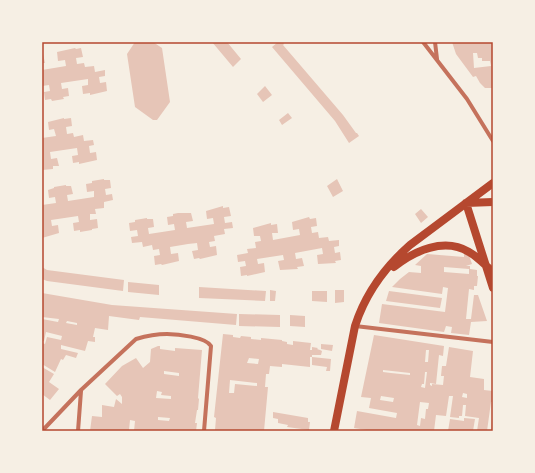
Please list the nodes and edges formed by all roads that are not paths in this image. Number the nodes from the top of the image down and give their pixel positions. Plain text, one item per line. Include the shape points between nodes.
1 (423, 42) edge
2 (435, 42) edge
3 (437, 60) junction
4 (493, 141) edge
5 (493, 183) edge
6 (493, 202) edge
7 (466, 203) junction
8 (486, 266) junction
9 (493, 272) edge
10 (379, 278) junction
11 (493, 288) edge
12 (355, 326) junction
13 (493, 342) edge
14 (82, 390) junction
15 (42, 431) edge
16 (78, 431) edge
17 (204, 431) edge
18 (334, 431) edge

1 - 3 street
2 - 3 street
3 - 4 street via 467,99
5 - 7 main road
6 - 7 main road
7 - 8 main road
7 - 10 main road via 410,245
8 - 9 main road
8 - 10 main road via 469,251 458,246 441,246 418,251
8 - 11 main road
10 - 12 main road via 360,311
12 - 13 street
12 - 18 main road
14 - 15 street
14 - 16 street
14 - 17 street via 136,339 167,334 206,341 212,348

